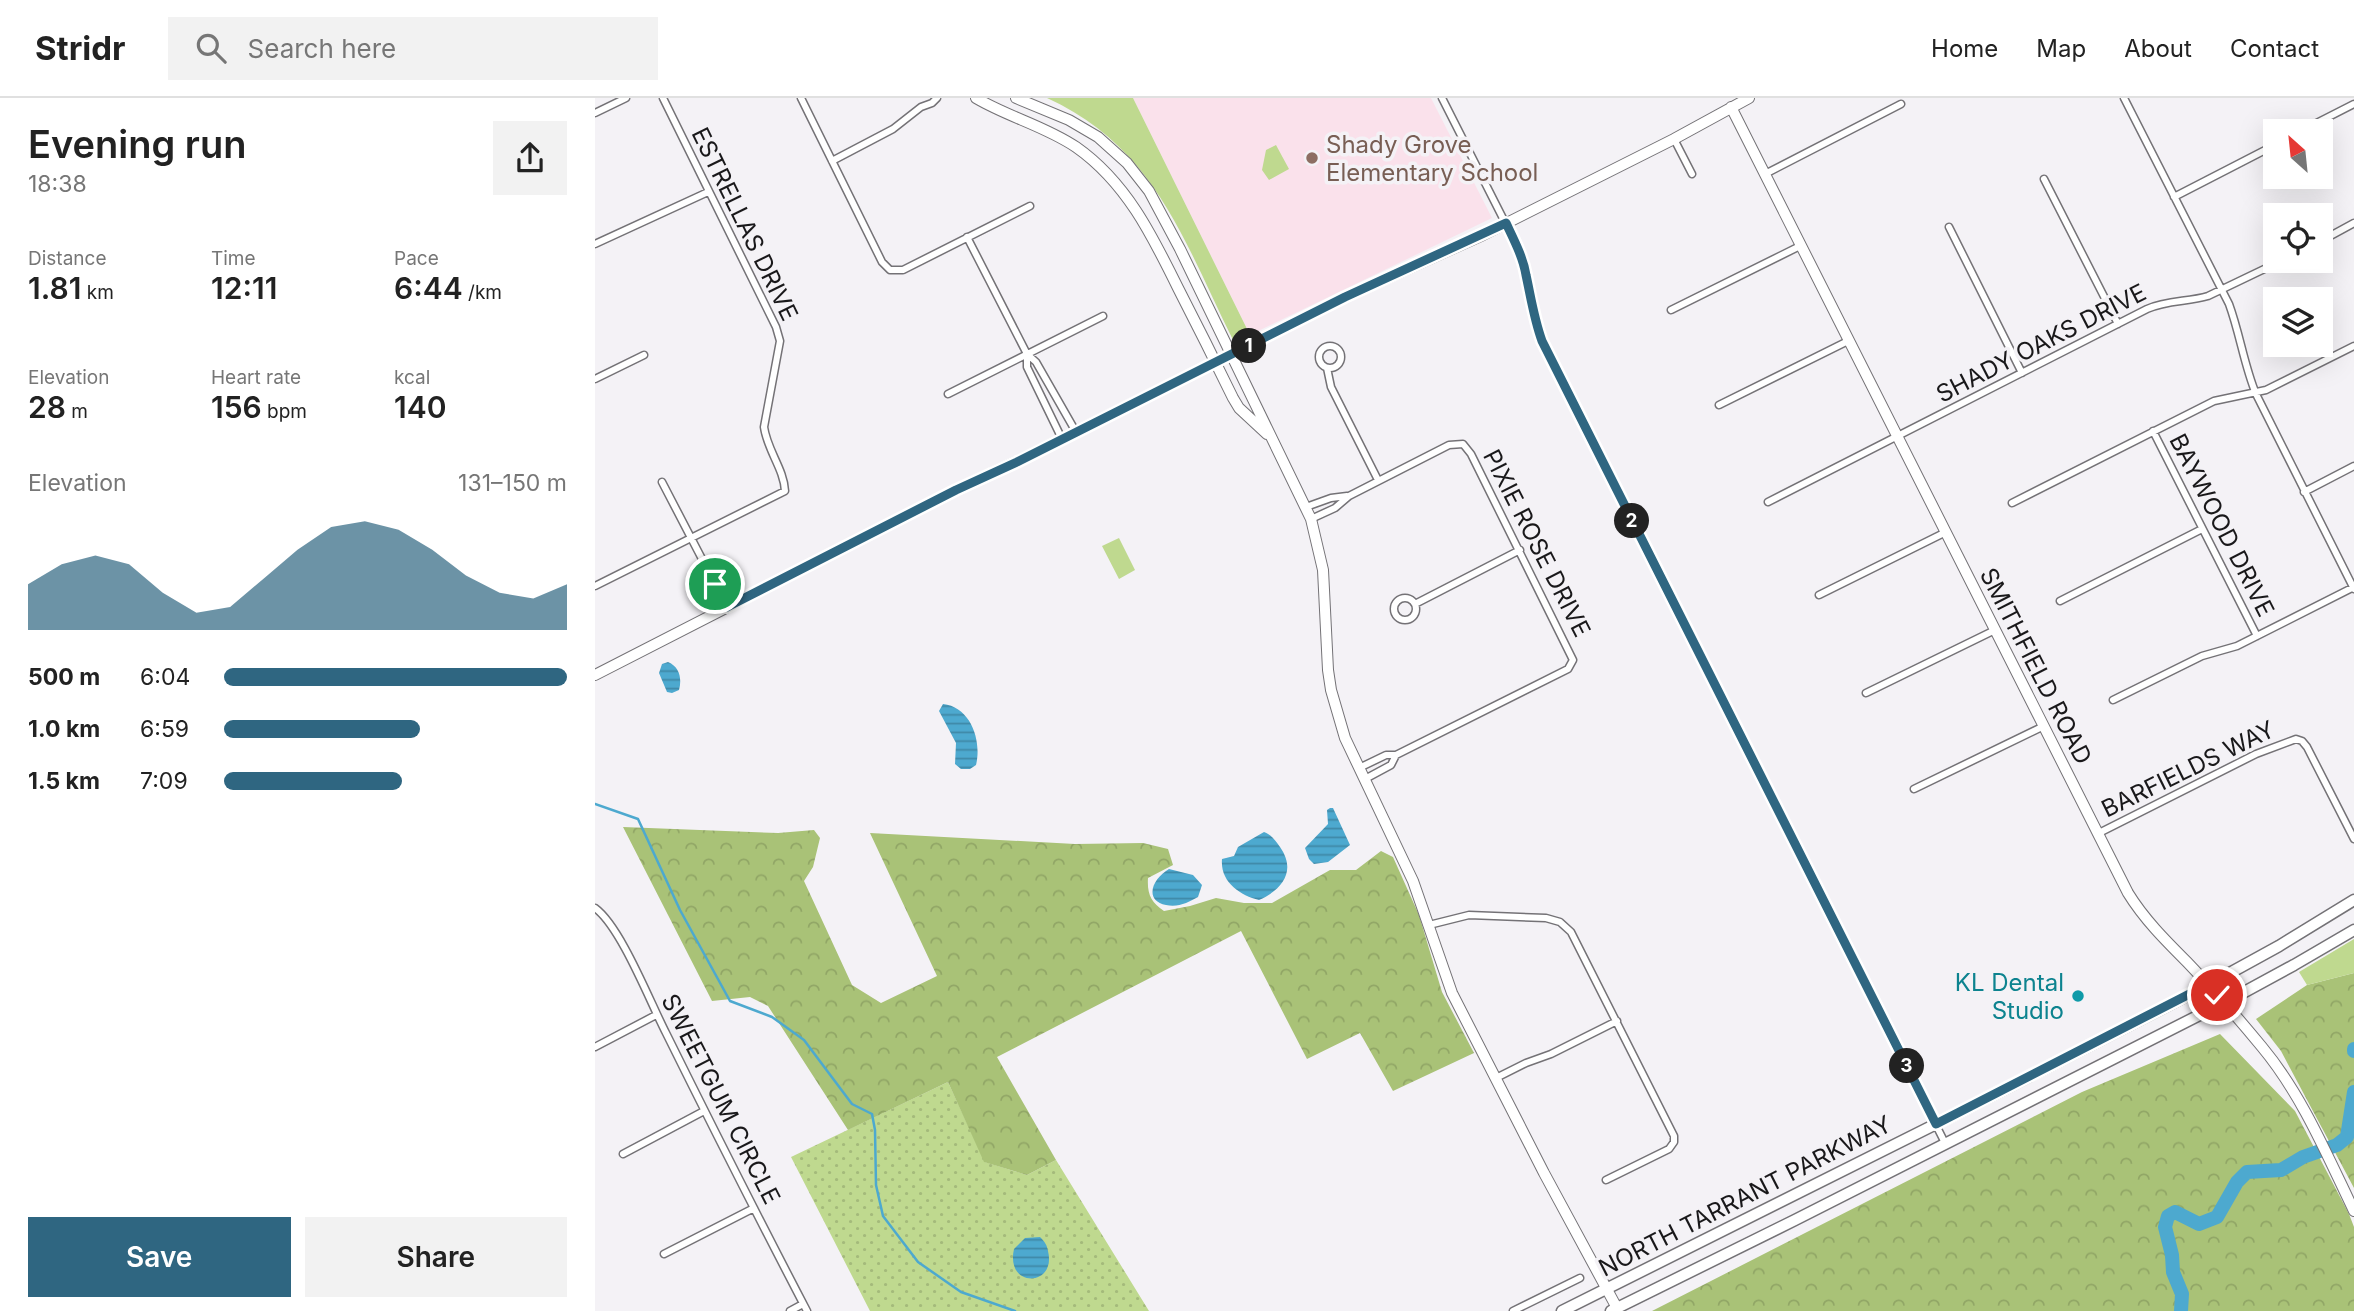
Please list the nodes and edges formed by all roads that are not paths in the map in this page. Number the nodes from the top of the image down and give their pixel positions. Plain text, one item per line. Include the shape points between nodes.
1 (626, 98) edge
2 (663, 98) edge
3 (801, 98) edge
4 (923, 98) edge
5 (937, 98) edge
6 (976, 98) edge
7 (1016, 98) edge
8 (1442, 98) edge
9 (1749, 98) edge
10 (2126, 99) edge
11 (1729, 102) edge
12 (1901, 104) dead end
13 (2354, 104) edge
14 (921, 107) junction
15 (595, 113) edge
16 (2325, 119) edge
17 (1674, 139) junction
18 (2263, 151) edge
19 (832, 161) junction
20 (1692, 174) dead end
21 (1765, 174) junction
22 (2045, 179) dead end
23 (708, 192) junction
24 (2174, 197) junction
25 (1030, 206) dead end
26 (1506, 223) junction
27 (2354, 223) edge
28 (1949, 228) dead end
29 (2333, 234) edge
30 (967, 237) junction
31 (595, 244) edge
32 (1800, 246) junction
33 (2263, 270) edge
34 (2222, 291) junction
35 (1671, 310) dead end
36 (1103, 316) dead end
37 (2118, 324) junction
38 (1848, 341) junction
39 (2354, 346) edge
40 (1027, 354) junction
41 (643, 355) dead end
42 (1230, 356) junction
43 (1216, 363) junction
44 (1327, 368) dead end
45 (2022, 373) junction
46 (595, 379) edge
47 (948, 394) dead end
48 (2256, 394) junction
49 (1719, 405) dead end
50 (2153, 430) junction
51 (1076, 432) junction
52 (1897, 437) junction
53 (1062, 439) junction
54 (1274, 440) junction
55 (2354, 466) edge
56 (1378, 480) junction
57 (662, 482) dead end
58 (2304, 492) junction
59 (1349, 496) junction
60 (1767, 502) dead end
61 (2012, 503) dead end
62 (1306, 507) junction
63 (1311, 519) junction
64 (2202, 529) junction
65 (1946, 532) junction
66 (690, 537) junction
67 (1520, 551) junction
68 (595, 586) edge
69 (2354, 588) edge
70 (1819, 595) dead end
71 (2060, 601) dead end
72 (1415, 604) dead end
73 (727, 607) junction
74 (1995, 630) junction
75 (2257, 636) junction
76 (595, 675) edge
77 (1866, 693) dead end
78 (2113, 700) dead end
79 (2044, 726) junction
80 (1396, 755) junction
81 (1359, 768) junction
82 (1365, 779) junction
83 (1914, 789) dead end
84 (2097, 834) junction
85 (2354, 839) edge
86 (2354, 900) edge
87 (595, 908) edge
88 (1429, 925) junction
89 (2354, 930) edge
90 (2207, 985) junction
91 (2223, 1003) junction
92 (656, 1015) junction
93 (1617, 1021) junction
94 (595, 1046) edge
95 (1496, 1078) junction
96 (704, 1111) junction
97 (1936, 1124) junction
98 (1945, 1143) junction
99 (623, 1154) dead end
100 (1606, 1181) dead end
101 (1784, 1198) junction
102 (754, 1208) junction
103 (2354, 1210) edge
104 (1795, 1220) junction
105 (664, 1254) dead end
106 (1580, 1278) dead end
107 (1607, 1289) junction
108 (805, 1308) edge
109 (1614, 1309) edge
110 (790, 1311) edge
111 (1513, 1311) edge
112 (1562, 1311) edge

1 - 15 street
2 - 23 street, ESTRELLAS DRIVE
3 - 19 street
4 - 14 street
5 - 14 street
6 - 43 main road via 1060,137 1115,182 1151,234
7 - 42 main road via 1069,120 1098,137 1127,163 1149,191 1180,249
8 - 26 street
9 - 11 main road
10 - 24 street
11 - 17 main road
11 - 21 main road, SMITHFIELD ROAD
12 - 21 street
13 - 16 street
14 - 19 street via 893,129
17 - 20 street
17 - 26 main road
18 - 24 street
19 - 30 street via 890,271 903,270
21 - 32 main road, SMITHFIELD ROAD
22 - 37 street
23 - 31 street
23 - 66 street, ESTRELLAS DRIVE via 780,341 764,427 785,491
24 - 34 street
25 - 30 street
26 - 42 main road
26 - 97 street via 1523,264 1542,341
27 - 29 street
28 - 45 street
30 - 40 street
32 - 35 street
32 - 38 main road, SMITHFIELD ROAD
33 - 34 street, SHADY OAKS DRIVE
34 - 37 street, SHADY OAKS DRIVE via 2196,300 2159,304
34 - 48 street
36 - 40 street
37 - 45 street, SHADY OAKS DRIVE
38 - 49 street
38 - 52 main road, SMITHFIELD ROAD
39 - 48 street
40 - 47 street
40 - 51 street
40 - 53 street via 1027,367
41 - 46 street
42 - 43 main road
42 - 54 main road
43 - 51 main road
43 - 54 main road via 1239,408
44 - 56 street via 1331,387
45 - 52 street, SHADY OAKS DRIVE
48 - 50 street via 2214,401
48 - 58 street
50 - 61 street
50 - 64 street, BAYWOOD DRIVE
51 - 53 main road
52 - 60 street, SHADY OAKS DRIVE
52 - 65 main road, SMITHFIELD ROAD
53 - 73 main road
54 - 62 main road
55 - 58 street
56 - 59 street
56 - 67 street, PIXIE ROSE DRIVE via 1459,443 1467,448
57 - 66 street
58 - 69 street
59 - 62 street
59 - 63 street
62 - 63 main road
63 - 81 main road via 1323,570 1331,690
64 - 71 street
64 - 75 street, BAYWOOD DRIVE
65 - 70 street
65 - 74 main road, SMITHFIELD ROAD
66 - 68 street
66 - 73 street
67 - 72 street
67 - 80 street, PIXIE ROSE DRIVE via 1571,653 1571,665
69 - 75 street
73 - 76 main road
74 - 77 street
74 - 79 main road, SMITHFIELD ROAD
75 - 78 street via 2202,656
79 - 83 street
79 - 84 main road, SMITHFIELD ROAD
80 - 81 street
80 - 82 street via 1391,765
81 - 82 main road
82 - 88 main road
84 - 85 street, BARFIELDS WAY via 2256,754 2296,739 2307,747
84 - 90 main road, SMITHFIELD ROAD via 2140,912
86 - 90 main road, NORTH TARRANT PARKWAY
87 - 92 street, SWEETGUM CIRCLE via 613,928
88 - 93 street via 1476,915 1560,922 1573,936
88 - 95 main road via 1452,993
89 - 91 main road, NORTH TARRANT PARKWAY
90 - 91 main road, SMITHFIELD ROAD
90 - 97 main road, NORTH TARRANT PARKWAY
91 - 98 main road, NORTH TARRANT PARKWAY
91 - 103 main road, SMITHFIELD ROAD via 2281,1073
92 - 94 street
92 - 96 street, SWEETGUM CIRCLE
93 - 95 street
93 - 100 street via 1674,1134 1672,1146
95 - 107 main road
96 - 99 street
96 - 102 street, SWEETGUM CIRCLE
97 - 98 street
97 - 101 main road, NORTH TARRANT PARKWAY
98 - 104 main road, NORTH TARRANT PARKWAY
101 - 104 main road
101 - 107 main road, NORTH TARRANT PARKWAY
102 - 105 street
102 - 108 street, SWEETGUM CIRCLE
104 - 109 main road, NORTH TARRANT PARKWAY
106 - 111 street
107 - 109 main road
107 - 112 main road, NORTH TARRANT PARKWAY
108 - 110 street

